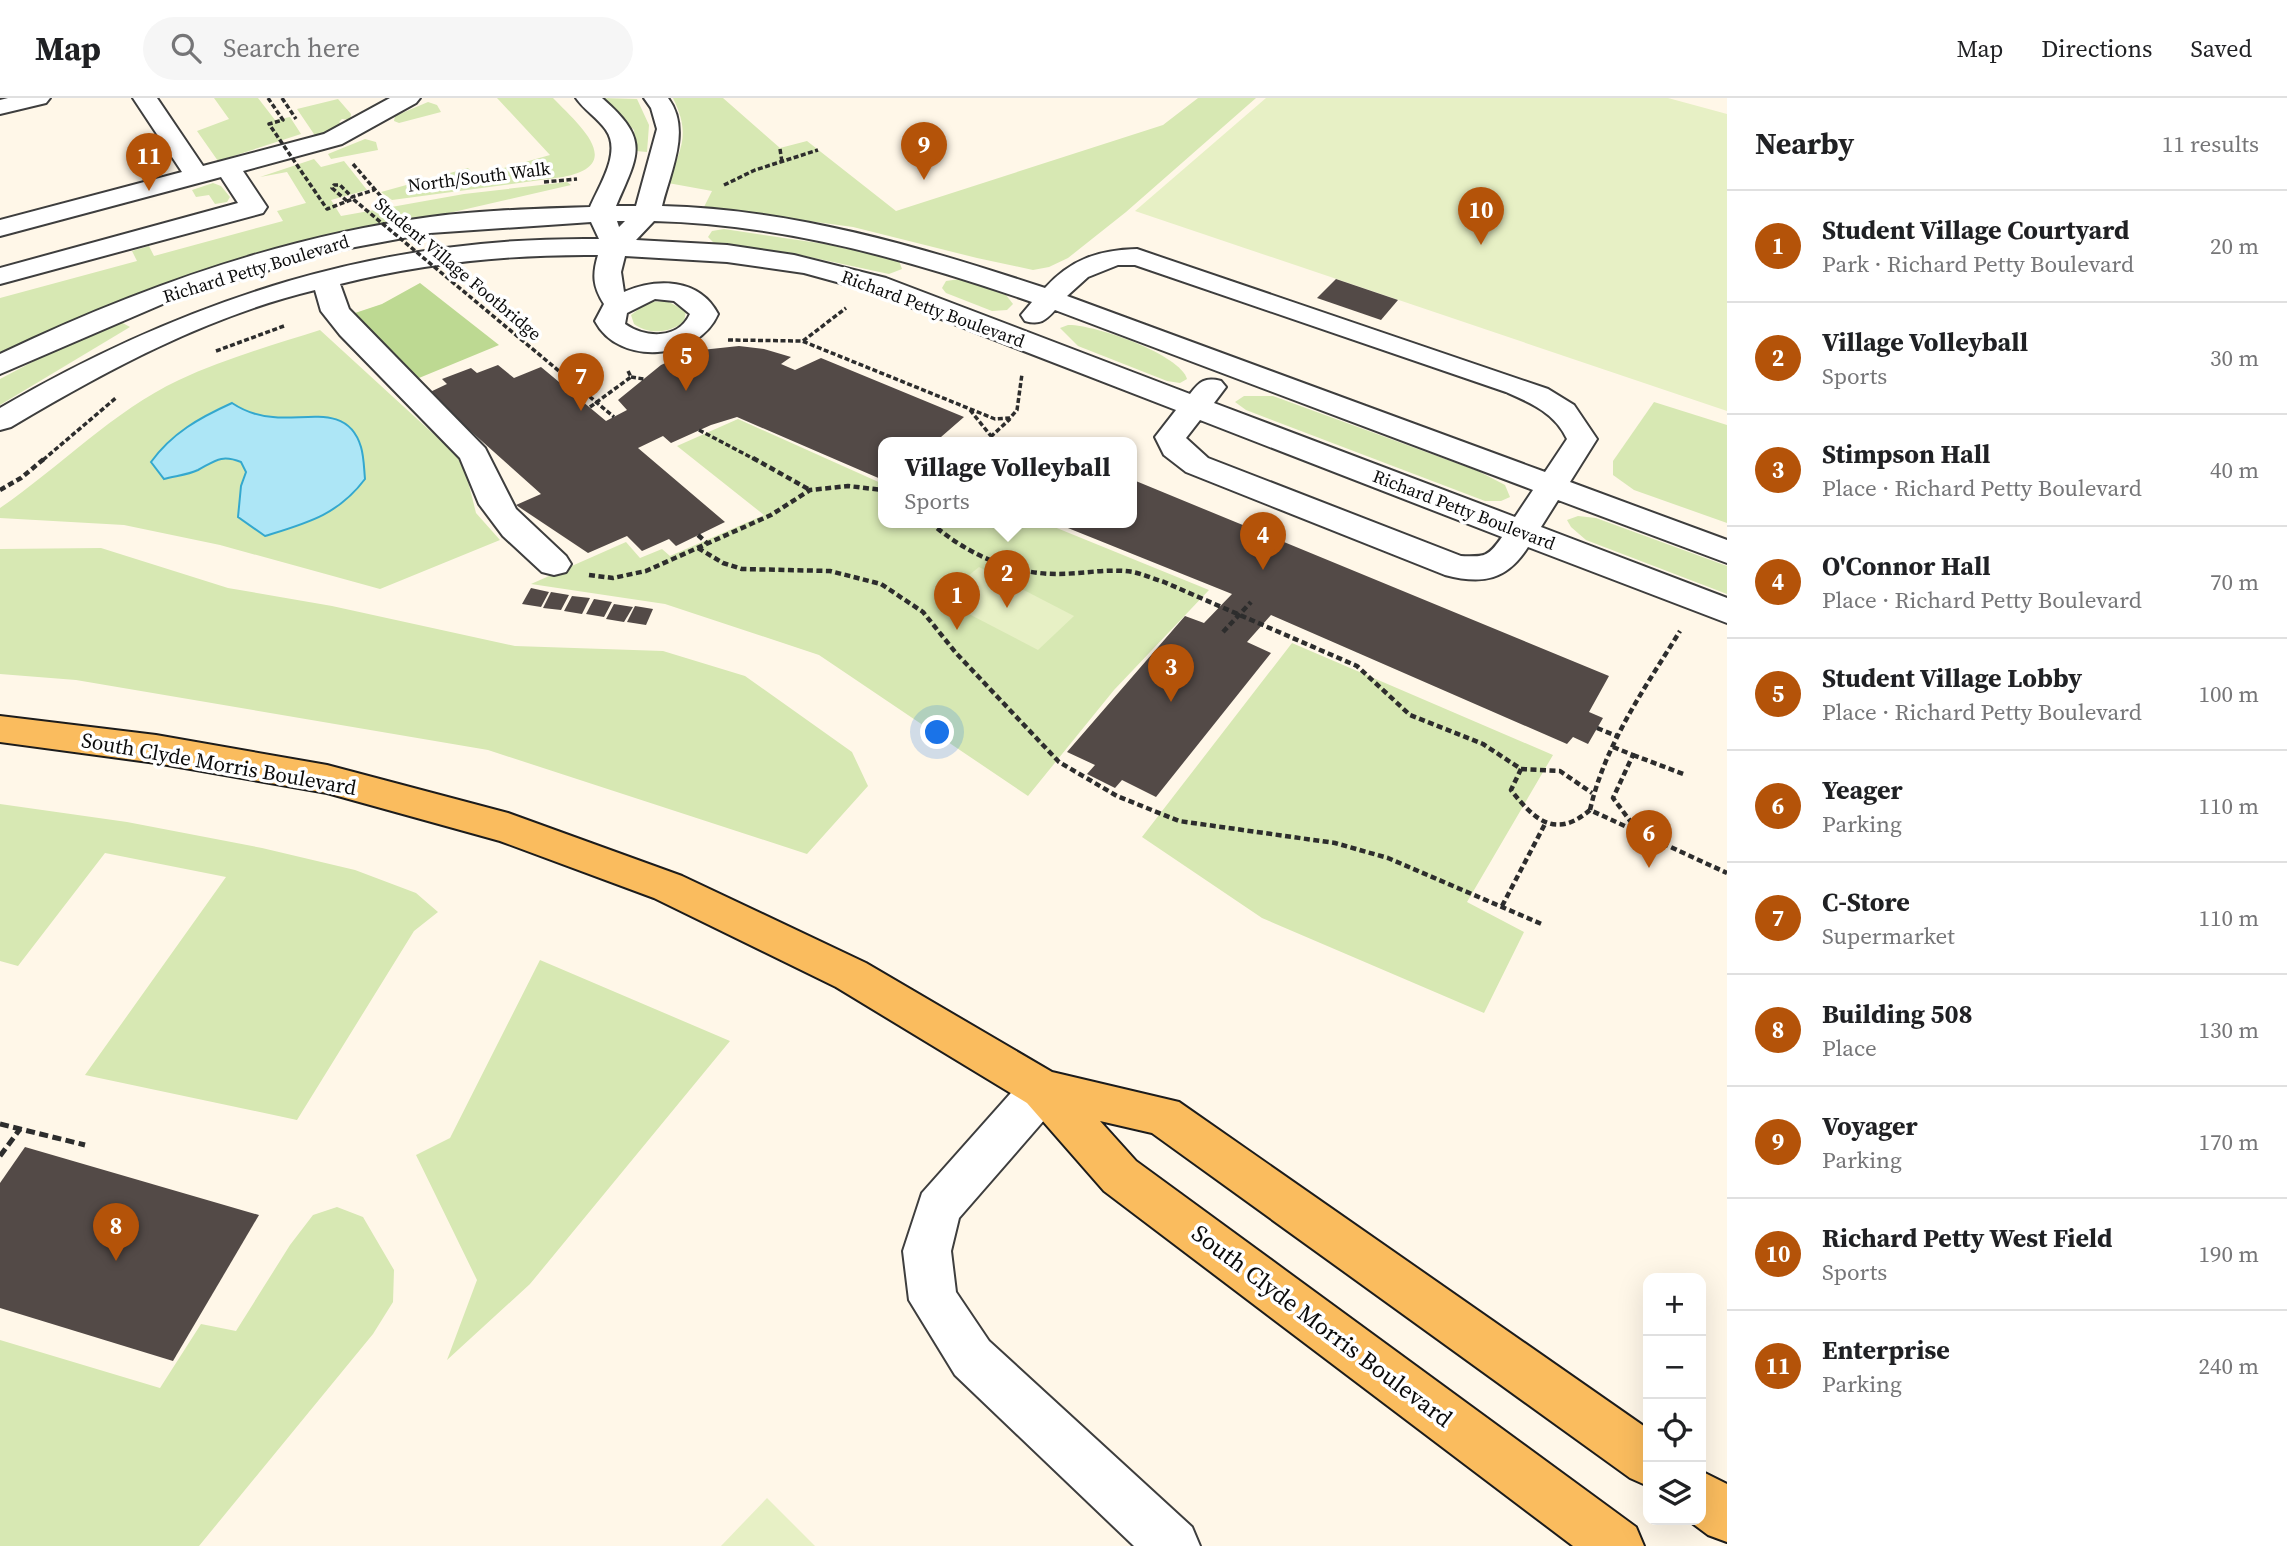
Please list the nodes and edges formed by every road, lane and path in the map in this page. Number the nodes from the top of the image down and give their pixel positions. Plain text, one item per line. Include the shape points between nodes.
1 (38, 98) edge
2 (145, 98) edge
3 (268, 98) edge
4 (408, 98) edge
5 (588, 98) edge
6 (656, 98) edge
7 (0, 107) edge
8 (780, 149) dead end
9 (818, 150) dead end
10 (348, 157) dead end
11 (782, 162) junction
12 (228, 168) junction
13 (197, 176) junction
14 (581, 178) dead end
15 (540, 183) dead end
16 (722, 186) dead end
17 (374, 190) junction
18 (347, 201) junction
19 (387, 203) dead end
20 (600, 213) junction
21 (647, 214) junction
22 (0, 228) edge
23 (614, 247) junction
24 (937, 262) junction
25 (0, 276) edge
26 (325, 279) junction
27 (904, 295) junction
28 (1050, 299) junction
29 (618, 304) dead end
30 (848, 306) dead end
31 (293, 323) dead end
32 (1015, 338) junction
33 (723, 340) dead end
34 (802, 341) junction
35 (210, 353) dead end
36 (0, 365) edge
37 (1230, 366) junction
38 (627, 368) dead end
39 (1023, 369) dead end
40 (631, 377) junction
41 (644, 379) dead end
42 (638, 384) dead end
43 (118, 397) dead end
44 (1194, 406) junction
45 (590, 407) dead end
46 (968, 408) junction
47 (614, 416) dead end
48 (1010, 418) junction
49 (0, 421) edge
50 (711, 425) dead end
51 (699, 430) dead end
52 (713, 435) junction
53 (991, 436) joint
54 (1552, 486) junction
55 (878, 489) edge
56 (0, 490) edge
57 (810, 490) junction
58 (937, 528) edge
59 (1524, 533) junction
60 (698, 535) dead end
61 (708, 543) junction
62 (698, 548) junction
63 (1727, 552) edge
64 (565, 569) joint
65 (1251, 602) dead end
66 (1727, 611) edge
67 (1240, 615) junction
68 (1681, 629) dead end
69 (1223, 632) dead end
70 (1597, 728) dead end
71 (0, 729) edge
72 (1619, 737) junction
73 (1613, 747) junction
74 (1633, 755) junction
75 (1521, 769) junction
76 (1686, 775) dead end
77 (1592, 793) junction
78 (1590, 810) junction
79 (1546, 822) junction
80 (1640, 833) junction
81 (1727, 873) edge
82 (1502, 906) junction
83 (1544, 925) dead end
84 (1043, 1088) junction
85 (0, 1124) edge
86 (20, 1129) junction
87 (85, 1145) dead end
88 (0, 1156) edge
89 (1643, 1456) edge
90 (1706, 1501) edge
91 (1727, 1516) edge
92 (1173, 1546) edge
93 (1617, 1546) edge

1 - 7 street
2 - 13 street
3 - 18 path, Student Village Footbridge, bridge via 283,120 269,124 327,209
4 - 12 street via 333,139
5 - 20 street via 624,140 624,156
6 - 21 street via 668,128
8 - 11 path
9 - 11 path
10 - 17 path, North/South Walk
11 - 16 path
12 - 13 street
12 - 25 street via 254,207
13 - 22 street
14 - 15 path, North/South Walk
17 - 18 path via 352,197 340,185 332,188
17 - 19 path, North/South Walk
18 - 47 path, Student Village Footbridge, bridge via 353,199
20 - 21 street, Richard Petty Boulevard
20 - 23 street
20 - 36 street, Richard Petty Boulevard via 431,225 302,251 190,286 63,334
21 - 23 street
21 - 24 street, Richard Petty Boulevard via 724,218 815,231
23 - 26 street, Richard Petty Boulevard via 463,256
23 - 27 street, Richard Petty Boulevard via 736,254 796,263
23 - 29 street via 606,282
24 - 27 street
24 - 28 street, Richard Petty Boulevard
26 - 49 street, Richard Petty Boulevard via 229,307 121,354
26 - 64 street via 335,311 474,455 483,486 511,528
27 - 32 street, Richard Petty Boulevard
28 - 32 street
28 - 37 street, Richard Petty Boulevard
28 - 54 street via 1083,267 1110,256 1137,257 1516,386 1550,401 1575,420 1582,439
30 - 34 path
31 - 35 path
32 - 44 street, Richard Petty Boulevard
33 - 34 path
34 - 46 path
37 - 44 street
37 - 54 street, Richard Petty Boulevard
38 - 40 path
39 - 48 path via 1017,410
40 - 41 path
40 - 42 path
40 - 45 path
43 - 56 path via 21,478
44 - 59 street, Richard Petty Boulevard
44 - 59 street via 1170,438 1175,448 1197,465 1457,567 1484,568 1503,560
46 - 48 path via 995,419
46 - 53 path
48 - 53 path
50 - 52 path
51 - 52 path
52 - 57 path
54 - 59 street
54 - 63 street, Richard Petty Boulevard
55 - 57 path via 848,485
57 - 61 path via 771,515
58 - 67 path via 983,558 1006,565 1054,574 1132,572
59 - 66 street, Richard Petty Boulevard
60 - 61 path
61 - 62 path
62 - 64 path via 646,571 612,578
62 - 82 path via 742,569 830,571 881,584 923,612 1059,762 1117,796 1179,821 1335,843 1388,858
65 - 67 path
67 - 69 path
67 - 75 path via 1357,666 1409,715 1483,744
68 - 72 path
70 - 72 path
71 - 84 main road, South Clyde Morris Boulevard via 156,748 327,779 508,828 668,887 851,975
72 - 73 path
73 - 74 path
73 - 77 path
74 - 76 path
74 - 80 path via 1613,798
75 - 77 path via 1547,766 1568,773
75 - 79 path via 1511,790 1525,810
77 - 78 path
78 - 79 path via 1570,824
78 - 80 path
79 - 82 path
80 - 81 path
82 - 83 path
84 - 89 main road, South Clyde Morris Boulevard via 1163,1116
84 - 92 street via 939,1208 927,1251 933,1300 972,1358
84 - 93 main road, South Clyde Morris Boulevard via 1120,1175
85 - 86 path
86 - 87 path
86 - 88 path
90 - 91 main road

